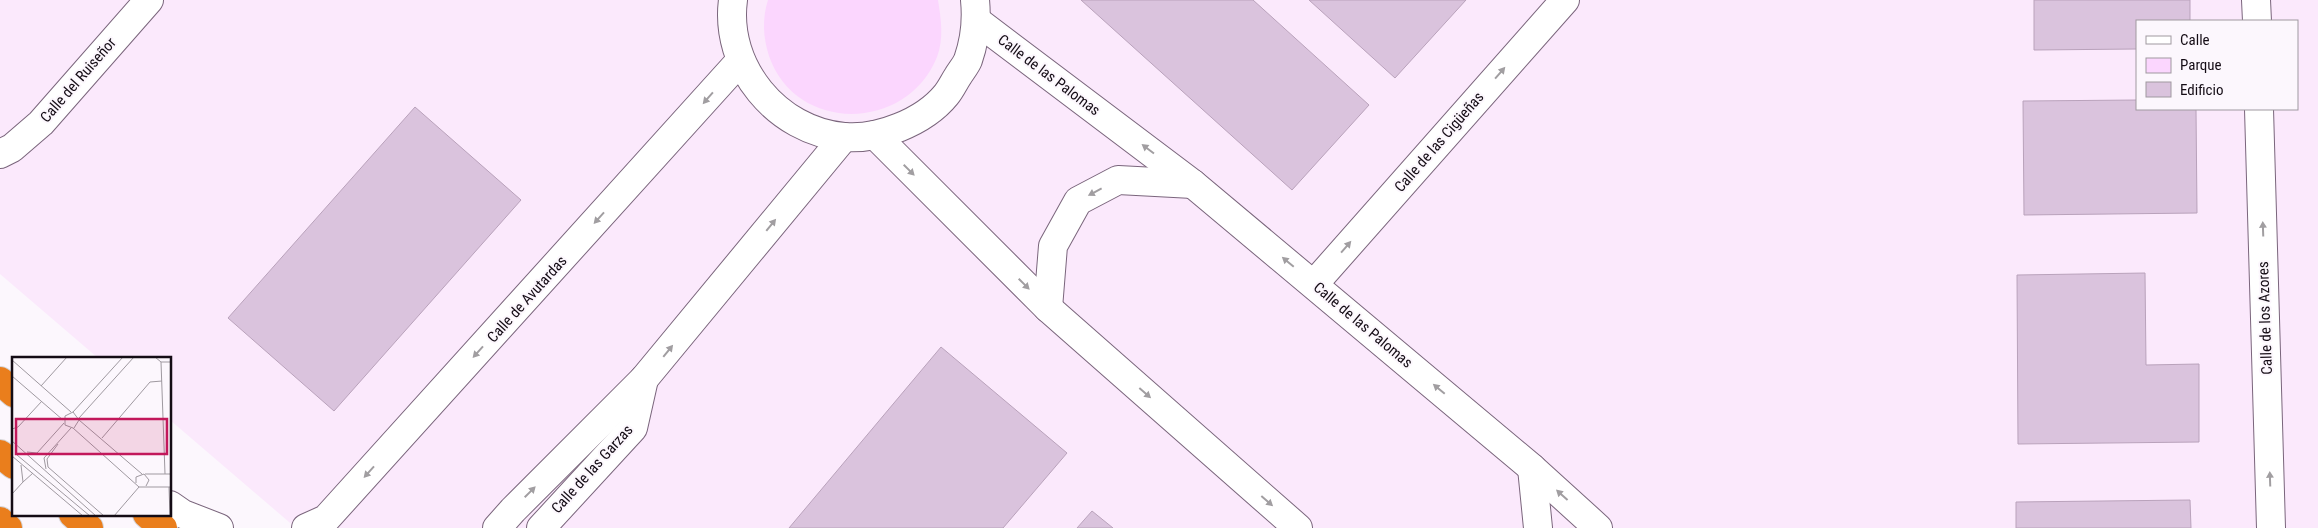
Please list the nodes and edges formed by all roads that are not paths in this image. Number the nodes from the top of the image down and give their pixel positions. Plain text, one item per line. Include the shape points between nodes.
1 (149, 0) edge
2 (1565, 0) edge
3 (2256, 0) edge
4 (726, 6) edge
5 (976, 10) edge
6 (2257, 20) edge
7 (740, 61) junction
8 (2259, 110) edge
9 (875, 135) junction
10 (844, 137) junction
11 (0, 154) edge
12 (1194, 184) junction
13 (1314, 284) junction
14 (1048, 308) junction
15 (644, 379) junction
16 (0, 381) edge
17 (12, 391) edge
18 (0, 454) edge
19 (12, 463) edge
20 (1532, 468) junction
21 (171, 506) edge
22 (75, 516) edge
23 (149, 516) edge
24 (0, 521) edge
25 (8, 528) edge
26 (89, 528) edge
27 (163, 528) edge
28 (219, 528) edge
29 (306, 528) edge
30 (497, 528) edge
31 (541, 528) edge
32 (1298, 528) edge
33 (1538, 528) edge
34 (1598, 528) edge
35 (2271, 528) edge

1 - 11 street, Calle del Ruiseñor via 41,123
13 -> 2 street, Calle de las Cigüeñas
3 - 6 street
4 - 7 street
5 - 9 street via 968,61 946,96 914,122
12 -> 5 street, Calle de las Palomas
7 - 10 street via 758,90 782,113 811,129
7 -> 29 street, Calle de Avutardas via 326,519
35 -> 8 street, Calle de los Azores
9 - 10 street
9 -> 14 street
15 -> 10 street
13 -> 12 street, Calle de las Palomas
12 -> 14 street via 1118,180 1078,202 1053,246
20 -> 13 street, Calle de las Palomas
14 -> 32 street
30 -> 15 street
15 - 31 street, Calle de las Garzas via 633,428
16 - 17 highway
18 - 19 highway
20 - 33 street
34 -> 20 street, Calle de las Palomas
21 - 28 street
22 - 26 highway
23 - 27 highway
24 - 25 highway

